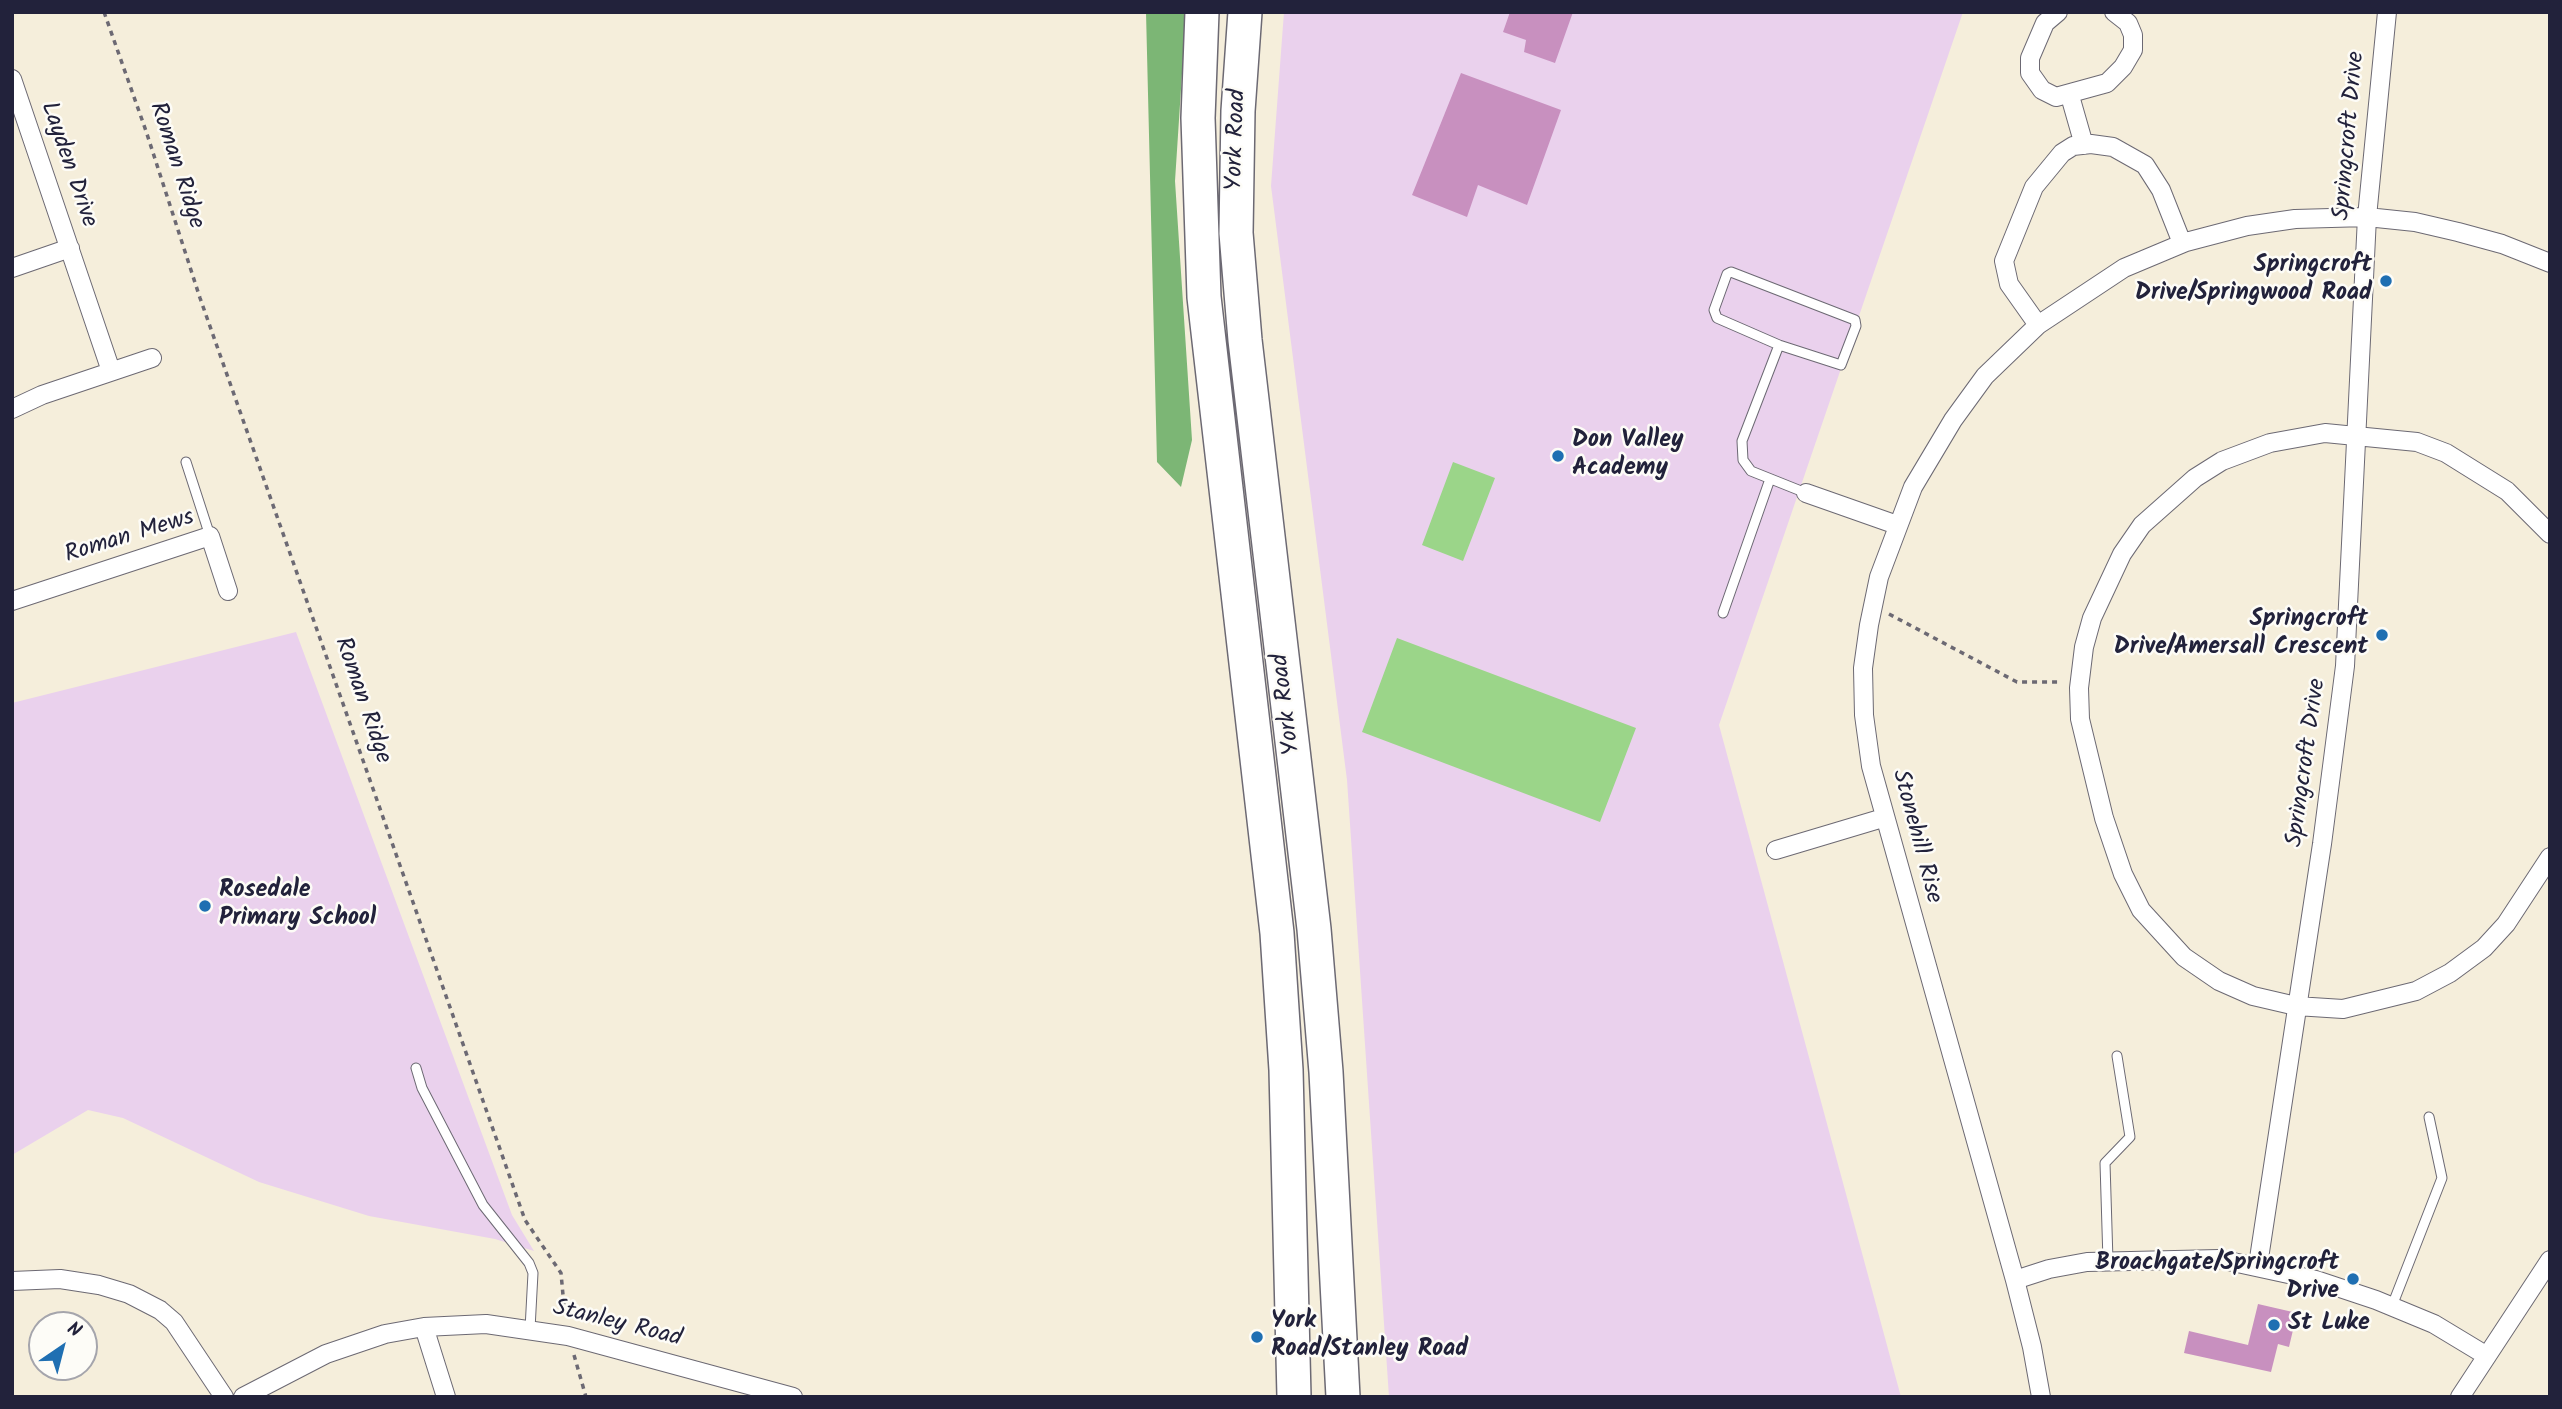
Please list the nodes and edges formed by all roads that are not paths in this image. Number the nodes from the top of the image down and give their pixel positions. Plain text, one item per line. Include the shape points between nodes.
1 (1202, 12) edge
2 (1245, 12) edge
3 (2058, 12) edge
4 (2114, 12) edge
5 (2387, 12) edge
6 (12, 79) edge
7 (2070, 96) junction
8 (2084, 145) junction
9 (2367, 217) junction
10 (2182, 243) junction
11 (69, 248) junction
12 (2550, 263) edge
13 (12, 268) edge
14 (2038, 325) junction
15 (1779, 345) junction
16 (152, 358) dead end
17 (111, 371) junction
18 (12, 410) edge
19 (2358, 434) junction
20 (186, 462) dead end
21 (1770, 478) junction
22 (1806, 493) joint
23 (1897, 525) junction
24 (2550, 534) edge
25 (210, 536) junction
26 (228, 591) dead end
27 (12, 601) edge
28 (1723, 613) dead end
29 (1883, 818) junction
30 (1776, 850) dead end
31 (2550, 857) edge
32 (2296, 1006) junction
33 (2117, 1056) dead end
34 (416, 1068) dead end
35 (2429, 1117) dead end
36 (2550, 1260) edge
37 (2108, 1261) junction
38 (2258, 1265) junction
39 (2015, 1280) junction
40 (12, 1281) edge
41 (2392, 1306) junction
42 (424, 1327) junction
43 (530, 1329) junction
44 (2487, 1356) junction
45 (224, 1397) edge
46 (243, 1397) edge
47 (446, 1397) edge
48 (793, 1397) edge
49 (1294, 1397) edge
50 (1343, 1397) edge
51 (2040, 1397) edge
52 (2460, 1397) edge

1 - 49 highway, York Road via 1198,118 1204,297 1277,933 1286,1070
2 - 50 highway, York Road via 1236,233 1244,340 1314,929
3 - 7 street via 2035,40 2030,74 2042,90 2056,97
4 - 7 street via 2127,23 2133,50 2107,83
5 - 9 street, Springcroft Drive
6 - 11 street, Layden Drive
7 - 8 street
8 - 10 street via 2113,147 2145,165 2161,190
8 - 14 street via 2062,153 2034,187 2004,261 2009,284
9 - 10 street, Stonehill Rise via 2295,219
9 - 12 street, Stonehill Rise via 2458,232
9 - 19 street, Springcroft Drive
10 - 14 street, Stonehill Rise via 2124,268
11 - 13 street
11 - 17 street, Layden Drive
14 - 23 street, Stonehill Rise via 1985,376 1952,420
15 - 15 lane via 1717,318 1714,310 1727,274 1855,320 1841,365
15 - 21 lane via 1742,441 1743,460 1751,471
16 - 17 street
17 - 18 street
19 - 24 street via 2417,442 2446,453 2507,491
19 - 32 street, Springcroft Drive via 2345,666
19 - 32 street via 2325,433 2270,443 2222,461 2162,504 2142,525 2102,591 2084,648 2080,682 2080,719 2088,759 2115,853 2141,910 2185,957 2219,981 2253,996
20 - 25 lane
21 - 22 lane
21 - 28 lane
22 - 23 street
23 - 29 street, Stonehill Rise via 1879,577 1863,668 1864,715
25 - 26 street, Roman Mews
25 - 27 street, Roman Mews
29 - 30 street
29 - 39 street, Stonehill Rise
31 - 32 street via 2506,924 2484,948 2450,973 2416,991 2343,1009
32 - 38 street, Springcroft Drive
33 - 37 lane via 2130,1137 2105,1163
34 - 43 lane via 483,1205 529,1263 533,1273
35 - 41 lane via 2442,1178
36 - 44 street
37 - 38 street via 2220,1259
37 - 39 street via 2049,1269
38 - 41 street
39 - 51 street, Stonehill Rise
40 - 45 street via 60,1279 99,1285 160,1310 174,1322
41 - 44 street via 2434,1324
42 - 43 street, Stanley Road via 486,1324
42 - 46 street, Stanley Road via 385,1334 326,1354
42 - 47 street
43 - 48 street, Stanley Road
44 - 52 street

